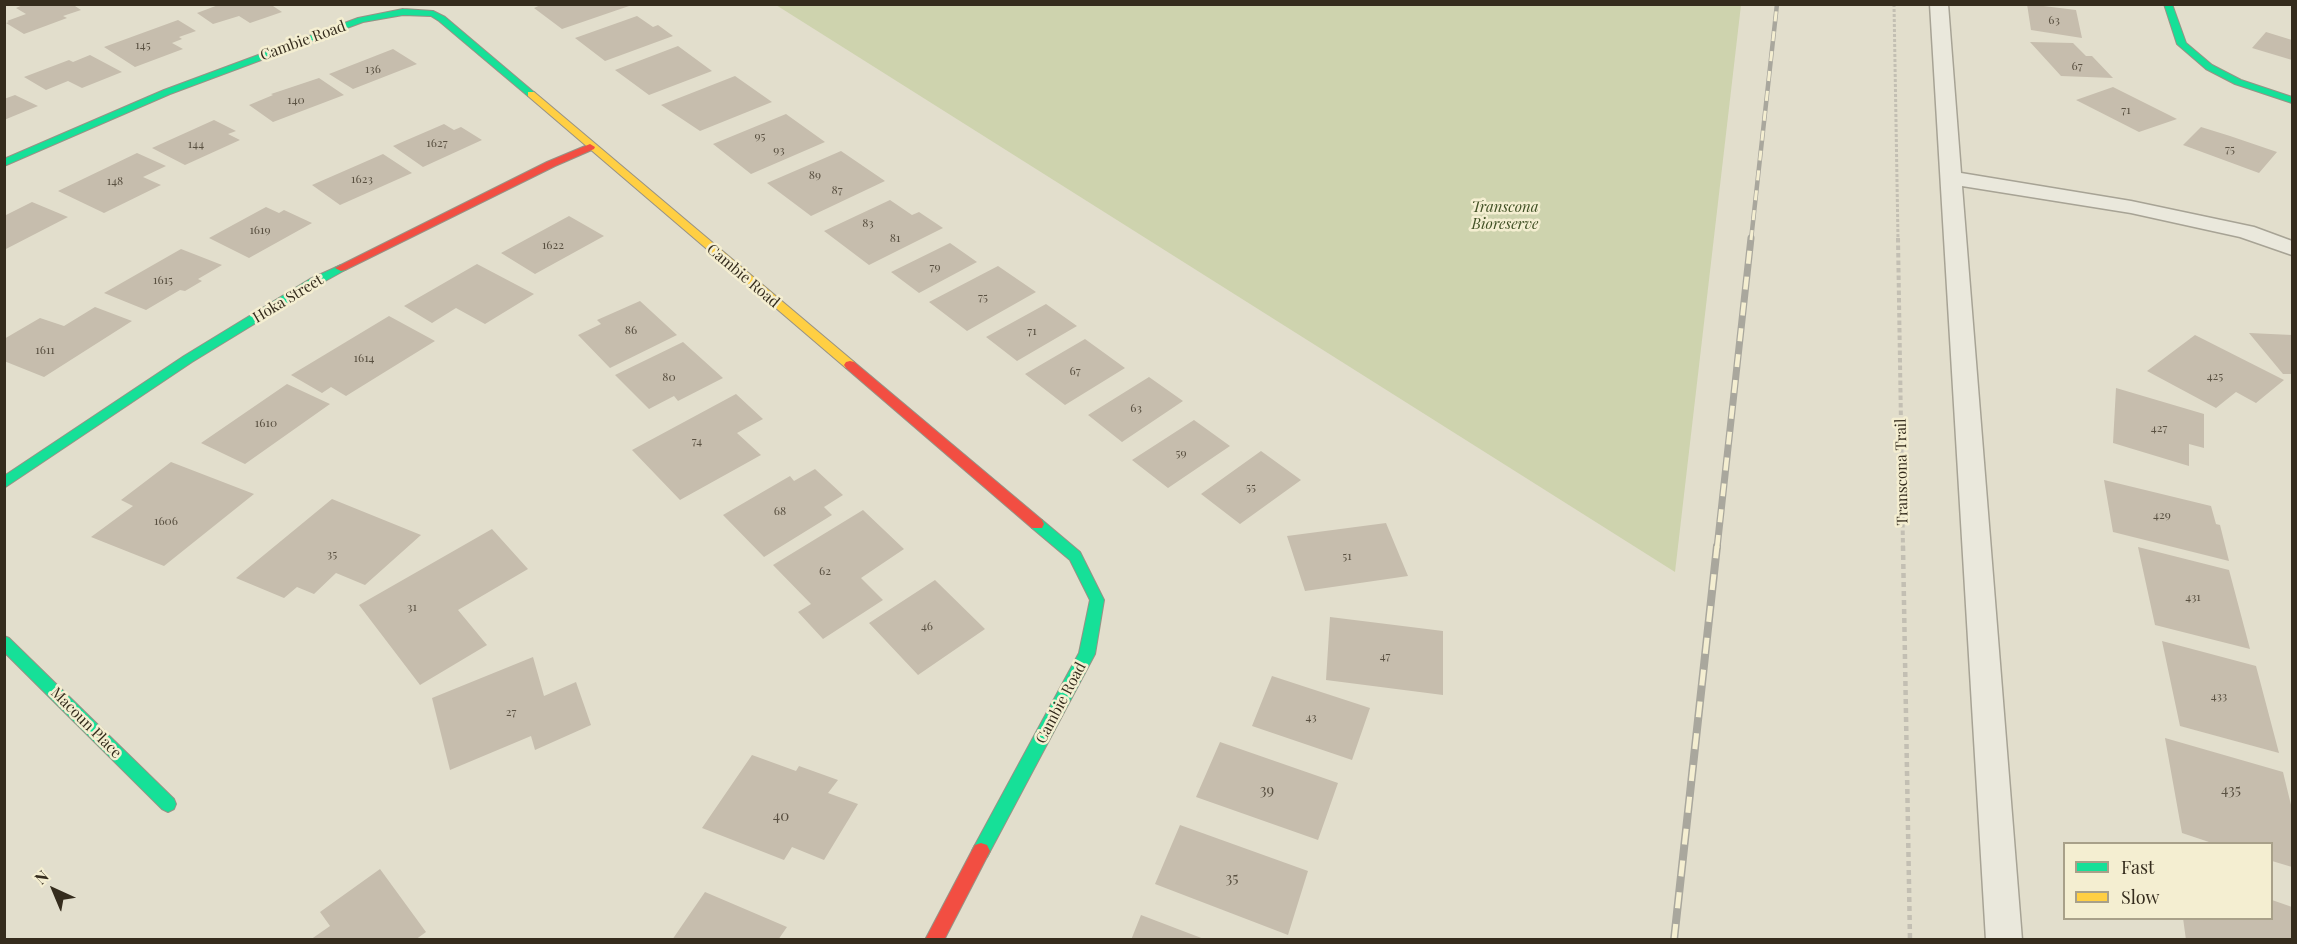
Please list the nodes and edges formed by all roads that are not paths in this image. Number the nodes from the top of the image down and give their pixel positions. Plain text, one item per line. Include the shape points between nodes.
1 (1939, 4) edge
2 (2168, 4) edge
3 (2292, 100) edge
4 (590, 147) junction
5 (4, 163) edge
6 (1951, 178) junction
7 (2292, 248) edge
8 (4, 483) edge
9 (4, 642) edge
10 (168, 804) dead end
11 (934, 939) edge
12 (2004, 939) edge

1 - 6 lane
2 - 3 street via 2182,44 2209,68
4 - 5 street, Cambie Road via 442,19 421,12 403,12 361,20 291,44
4 - 8 street, Hoka Street via 314,282 188,359
4 - 11 street, Cambie Road via 1075,556 1097,600 1088,654
6 - 7 lane via 2131,207 2246,232
6 - 12 lane
9 - 10 street, Macoun Place

